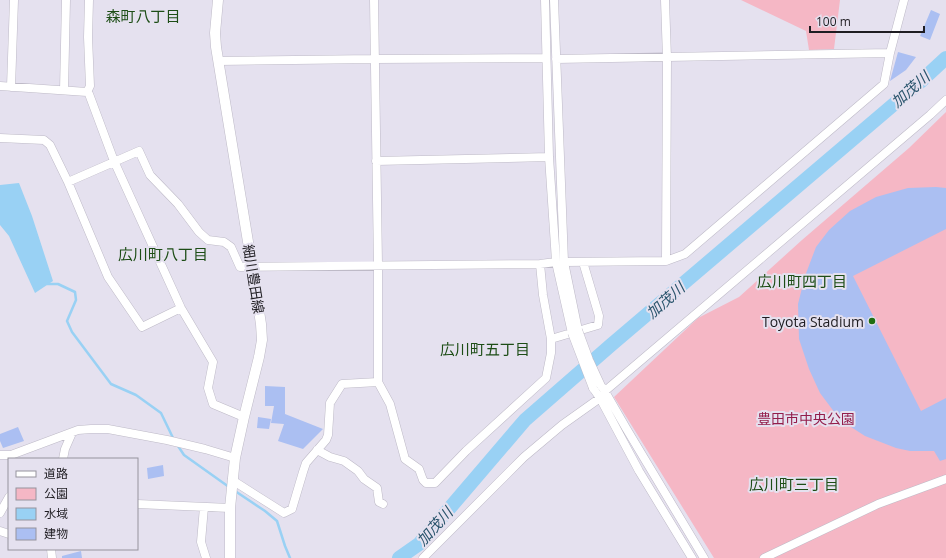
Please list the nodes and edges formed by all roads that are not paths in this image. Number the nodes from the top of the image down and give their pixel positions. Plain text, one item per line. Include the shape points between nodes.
1 (14, 0) edge
2 (66, 0) edge
3 (89, 0) edge
4 (218, 0) edge
5 (374, 0) edge
6 (545, 0) edge
7 (554, 0) edge
8 (665, 0) edge
9 (904, 0) edge
10 (890, 53) junction
11 (546, 58) junction
12 (667, 58) junction
13 (374, 59) junction
14 (556, 59) junction
15 (218, 61) junction
16 (0, 86) edge
17 (11, 87) junction
18 (64, 90) junction
19 (87, 92) junction
20 (946, 100) edge
21 (0, 138) edge
22 (549, 157) junction
23 (114, 161) junction
24 (376, 161) junction
25 (68, 182) junction
26 (666, 261) junction
27 (560, 262) junction
28 (583, 262) junction
29 (540, 264) junction
30 (378, 265) junction
31 (252, 266) junction
32 (181, 308) junction
33 (551, 339) junction
34 (378, 382) junction
35 (600, 391) junction
36 (244, 417) junction
37 (72, 432) junction
38 (317, 450) junction
39 (0, 456) edge
40 (11, 457) edge
41 (63, 458) edge
42 (235, 458) junction
43 (946, 479) edge
44 (232, 480) junction
45 (8, 499) edge
46 (138, 504) edge
47 (383, 504) dead end
48 (204, 507) junction
49 (230, 508) junction
50 (0, 513) edge
51 (206, 558) edge
52 (230, 558) edge
53 (423, 558) edge
54 (692, 558) edge
55 (704, 558) edge
56 (764, 558) edge

1 - 17 street
2 - 18 street
3 - 19 street via 90,86
4 - 15 main road, 細川豊田線
5 - 13 street
6 - 11 street
7 - 14 street
8 - 12 street
9 - 10 street
10 - 12 street
10 - 26 street via 884,84 685,254
11 - 13 street
11 - 22 street
12 - 14 street
12 - 26 street
13 - 15 street
13 - 24 street
14 - 27 street
15 - 31 main road, 細川豊田線
16 - 17 street
17 - 18 street
18 - 19 street
19 - 23 street
20 - 35 street via 721,294
21 - 25 street via 48,142
22 - 24 street
22 - 27 street
23 - 25 street
23 - 31 street via 139,151 150,175 178,204 199,232 208,240 224,242 231,247 240,267
23 - 32 street
24 - 30 street
25 - 32 street via 108,277 142,327
26 - 28 street
27 - 28 street
27 - 29 street
27 - 35 street, bridge via 576,331
28 - 33 street via 599,316 598,325
29 - 30 street
29 - 33 street
30 - 31 street
30 - 34 street
31 - 36 main road, 細川豊田線 via 262,340
32 - 36 street via 213,362 208,388 212,404
33 - 34 street via 546,378 466,450 435,483 426,483 419,469 405,459 390,404
34 - 38 street via 342,384 330,403 328,435
35 - 53 street via 524,457
35 - 54 street via 639,471
35 - 55 street via 626,428
36 - 42 main road, 細川豊田線
37 - 40 street
37 - 41 street via 64,449
37 - 42 street via 108,429 170,440
38 - 44 street via 306,463 292,509 284,513
38 - 47 street via 344,461 358,471 377,488 379,502
39 - 40 street
42 - 44 main road, 細川豊田線
43 - 56 street via 878,504
44 - 49 main road, 細川豊田線
45 - 50 street
46 - 48 street
48 - 49 street
48 - 51 street via 201,542
49 - 52 main road, 細川豊田線

